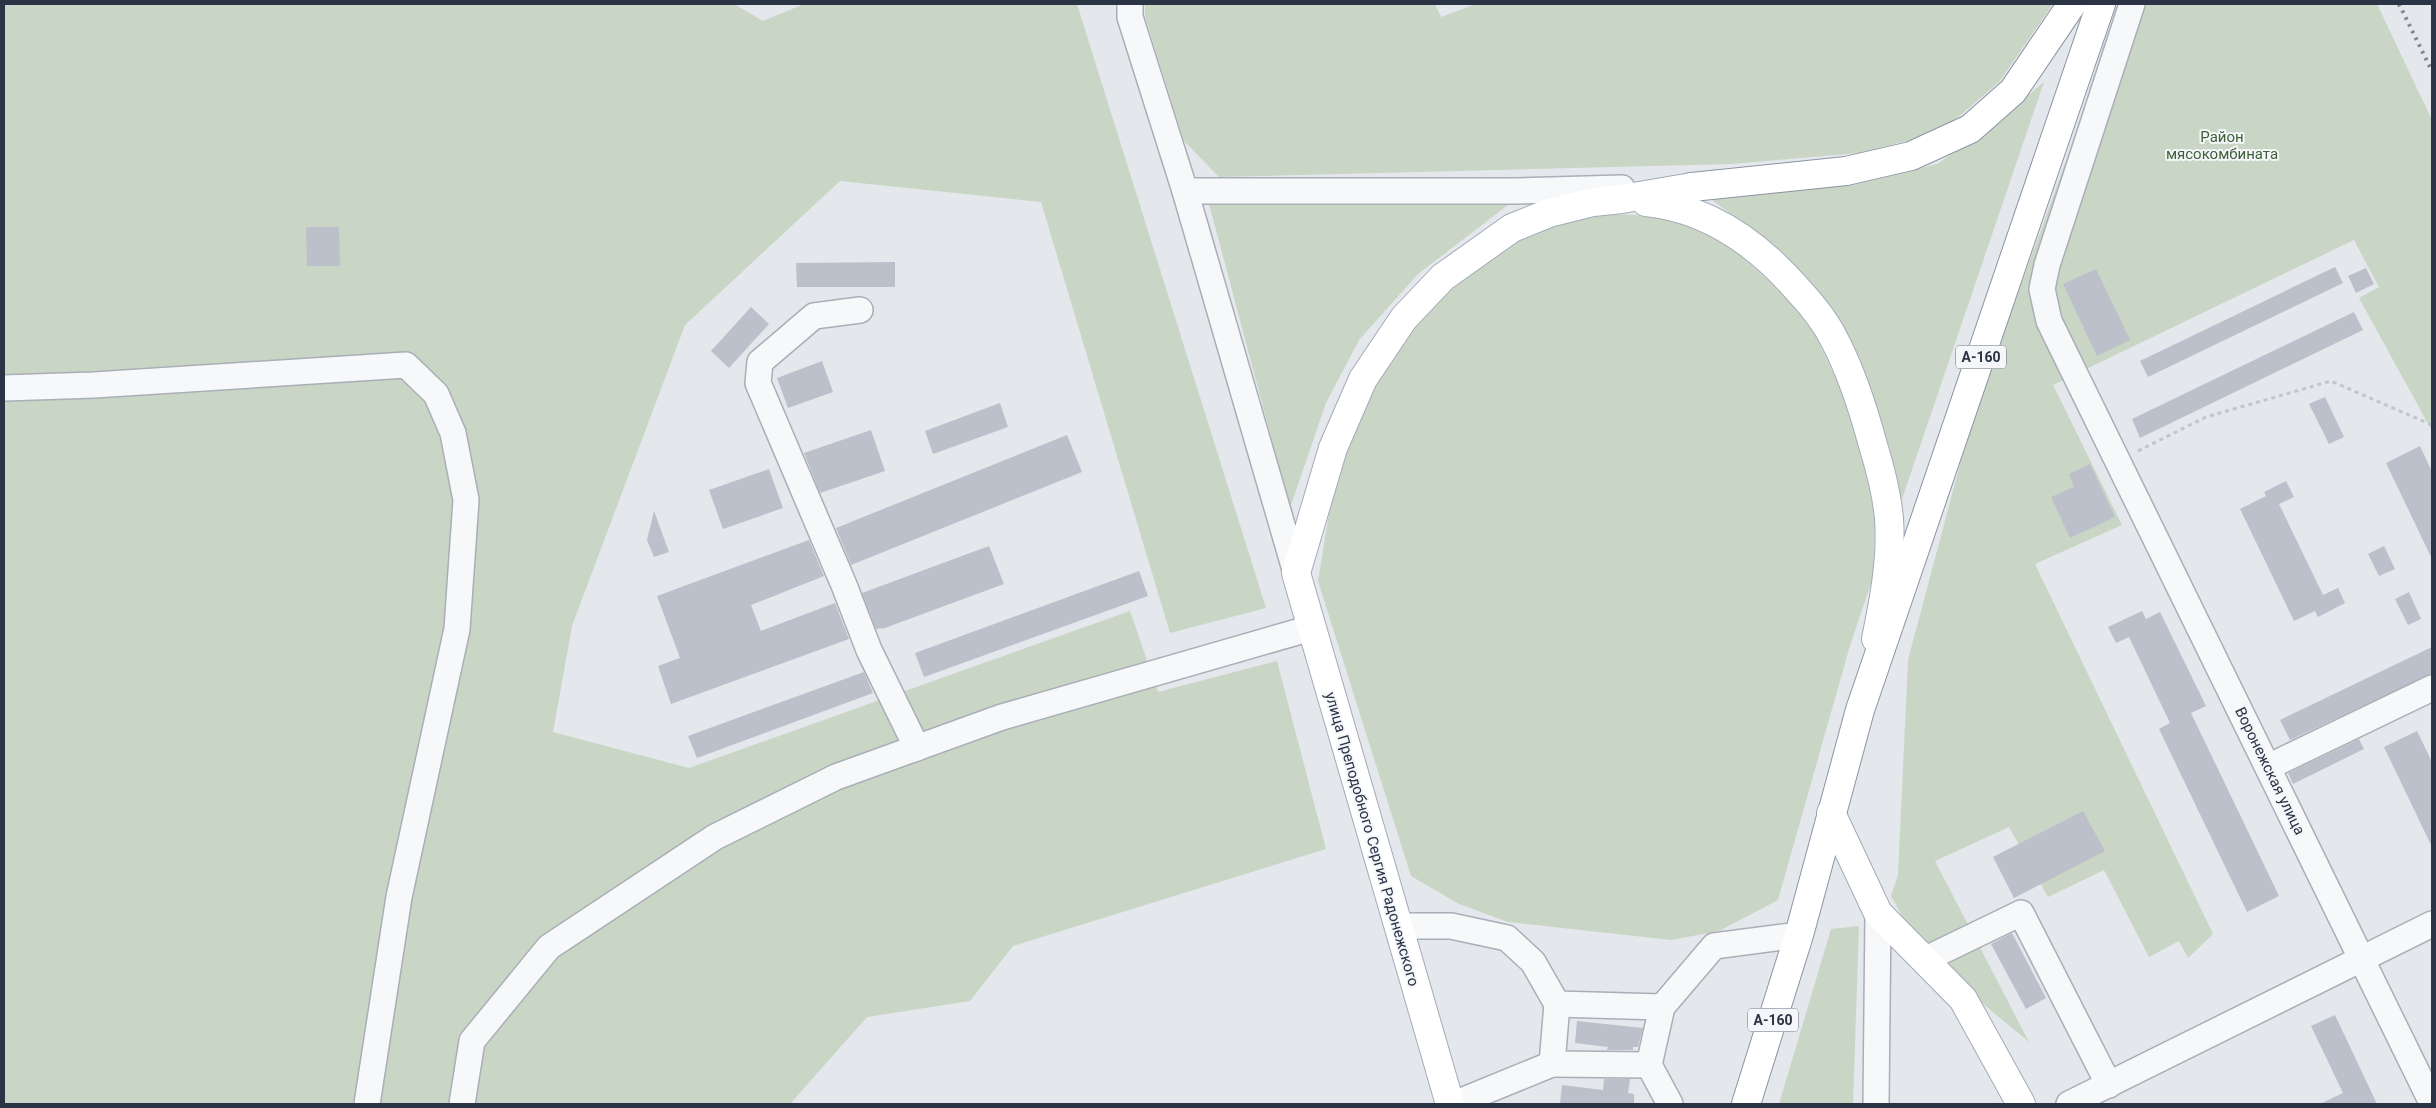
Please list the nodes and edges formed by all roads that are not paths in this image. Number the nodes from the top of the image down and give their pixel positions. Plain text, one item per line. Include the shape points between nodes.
1 (1130, 4) edge
2 (2072, 4) edge
3 (2101, 4) edge
4 (2132, 4) edge
5 (1692, 186) junction
6 (1185, 191) junction
7 (1516, 191) junction
8 (1622, 199) junction
9 (1593, 202) junction
10 (860, 310) dead end
11 (4, 388) edge
12 (1296, 574) junction
13 (1311, 628) junction
14 (2430, 694) edge
15 (1860, 710) junction
16 (917, 748) junction
17 (2268, 767) junction
18 (1831, 813) junction
19 (1878, 913) junction
20 (2432, 924) edge
21 (1398, 926) junction
22 (1799, 935) junction
23 (2362, 959) junction
24 (1924, 960) junction
25 (1557, 1004) junction
26 (1662, 1007) junction
27 (1552, 1064) junction
28 (1648, 1065) junction
29 (2108, 1085) junction
30 (2432, 1103) edge
31 (367, 1104) edge
32 (462, 1104) edge
33 (1452, 1104) edge
34 (1670, 1104) edge
35 (1746, 1104) edge
36 (1876, 1104) edge
37 (2020, 1104) edge
38 (2070, 1104) edge

1 - 6 street via 1130,17
2 - 5 main road via 2013,91 1970,129 1911,156 1846,171
3 - 15 main road, А-160
4 - 17 street, Воронежская улица via 2042,289 2049,321
5 - 7 street
5 - 8 main road
6 - 7 street
6 - 12 street
7 - 9 street
8 - 9 main road
8 - 15 main road via 1689,210 1713,220 1768,257 1815,309 1834,337 1867,420 1889,519 1888,567
9 - 12 main road via 1549,213 1512,228 1443,277 1404,318 1363,379 1333,448
10 - 16 street via 814,316 760,362 758,383 869,650
11 - 31 street via 406,365 436,394 453,433 466,500 458,629 399,897
12 - 13 main road, улица Преподобного Сергия Радонежского
13 - 16 street via 1002,718
13 - 21 main road, улица Преподобного Сергия Радонежского
14 - 17 street
15 - 18 main road, А-160
16 - 32 street via 836,777 715,837 549,947 472,1040
17 - 23 street, Воронежская улица
18 - 19 main road
18 - 22 main road, А-160
19 - 24 main road
19 - 36 street
20 - 23 street
21 - 25 street via 1451,926 1507,938 1533,962
21 - 33 main road, улица Преподобного Сергия Радонежского
22 - 26 street via 1714,946
22 - 35 main road, А-160
23 - 29 street
23 - 30 street, Воронежская улица
24 - 29 street via 2021,912
24 - 37 main road via 1962,999
25 - 26 street
25 - 27 street
26 - 28 street
27 - 28 street
27 - 33 street
28 - 34 street
29 - 38 street

